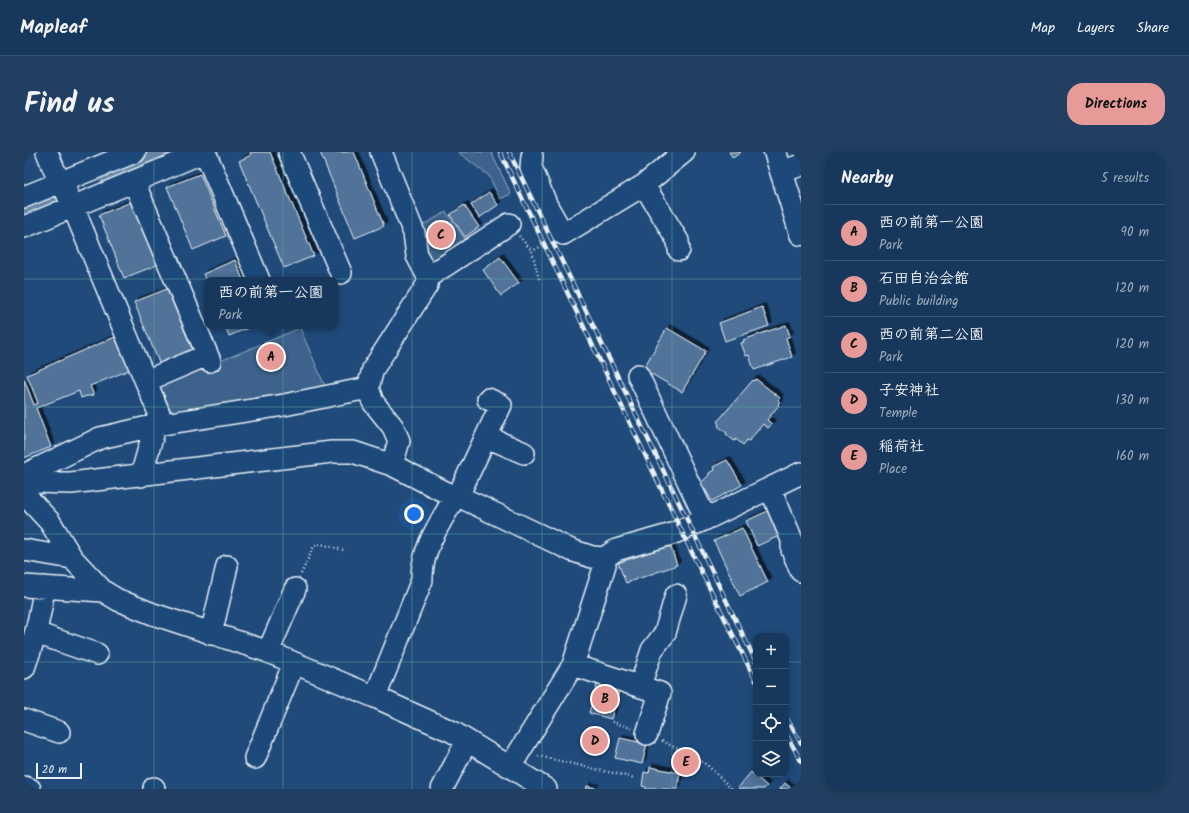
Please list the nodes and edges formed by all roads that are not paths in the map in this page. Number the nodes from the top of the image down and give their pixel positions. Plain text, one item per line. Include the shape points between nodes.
1 (47, 152) edge
2 (135, 152) edge
3 (205, 152) edge
4 (289, 152) edge
5 (381, 152) edge
6 (684, 152) edge
7 (532, 156) dead end
8 (102, 158) edge
9 (786, 163) edge
10 (62, 182) junction
11 (134, 182) junction
12 (644, 184) junction
13 (24, 197) edge
14 (73, 207) junction
15 (509, 224) dead end
16 (24, 227) edge
17 (801, 234) edge
18 (679, 250) dead end
19 (341, 273) dead end
20 (258, 277) edge
21 (428, 277) junction
22 (638, 375) dead end
23 (146, 381) junction
24 (368, 388) junction
25 (501, 404) dead end
26 (157, 425) junction
27 (487, 437) junction
28 (515, 453) dead end
29 (392, 465) junction
30 (801, 473) edge
31 (24, 475) edge
32 (141, 476) junction
33 (24, 480) edge
34 (770, 488) junction
35 (24, 494) edge
36 (456, 496) junction
37 (710, 517) junction
38 (24, 550) edge
39 (72, 558) junction
40 (604, 558) junction
41 (227, 566) dead end
42 (801, 571) edge
43 (34, 587) edge
44 (295, 589) road end
45 (103, 591) junction
46 (676, 595) dead end
47 (32, 632) edge
48 (211, 634) junction
49 (268, 652) junction
50 (97, 654) dead end
51 (294, 663) junction
52 (573, 665) junction
53 (24, 668) edge
54 (640, 686) junction
55 (375, 697) junction
56 (24, 720) edge
57 (59, 732) dead end
58 (647, 734) road end
59 (467, 741) junction
60 (255, 758) dead end
61 (515, 759) junction
62 (24, 787) edge
63 (30, 789) edge
64 (442, 789) edge
65 (546, 789) edge

1 - 10 street via 58,179
2 - 8 street
3 - 11 street
3 - 20 street
4 - 19 street
5 - 21 street via 414,233 417,256
6 - 12 street
7 - 12 street via 531,167 547,206 563,234
8 - 10 street
9 - 17 highway
10 - 13 street
10 - 14 street
11 - 14 street
11 - 23 street via 208,358
12 - 18 street via 678,241
14 - 16 street
14 - 23 street
15 - 21 street
21 - 24 street via 427,285 373,369
22 - 37 street via 662,409 701,509
23 - 26 street via 160,413
24 - 26 street via 284,405
24 - 29 street via 373,402 393,427 399,441
25 - 27 street
26 - 31 street via 100,438
26 - 32 street
27 - 28 street
27 - 36 street
29 - 32 street via 353,452 332,452
29 - 36 street
30 - 34 street
32 - 33 street via 70,483
34 - 37 street
34 - 42 street via 792,540 792,550
35 - 39 street via 50,522
36 - 40 street via 571,550
36 - 55 street via 428,545 422,568 422,580
37 - 40 street via 672,534 616,550
38 - 39 street
39 - 45 street
40 - 52 street via 605,565
41 - 48 street
43 - 45 street
43 - 47 street via 42,608
44 - 49 street
45 - 48 street via 153,614
46 - 54 street via 665,634 652,650
47 - 50 street
47 - 53 street
48 - 49 street
49 - 51 street
51 - 55 street
51 - 60 street
52 - 54 street
52 - 61 street
54 - 58 street via 660,692
55 - 59 street via 453,732
56 - 57 street
59 - 61 street
59 - 64 street
61 - 65 street
62 - 63 street

